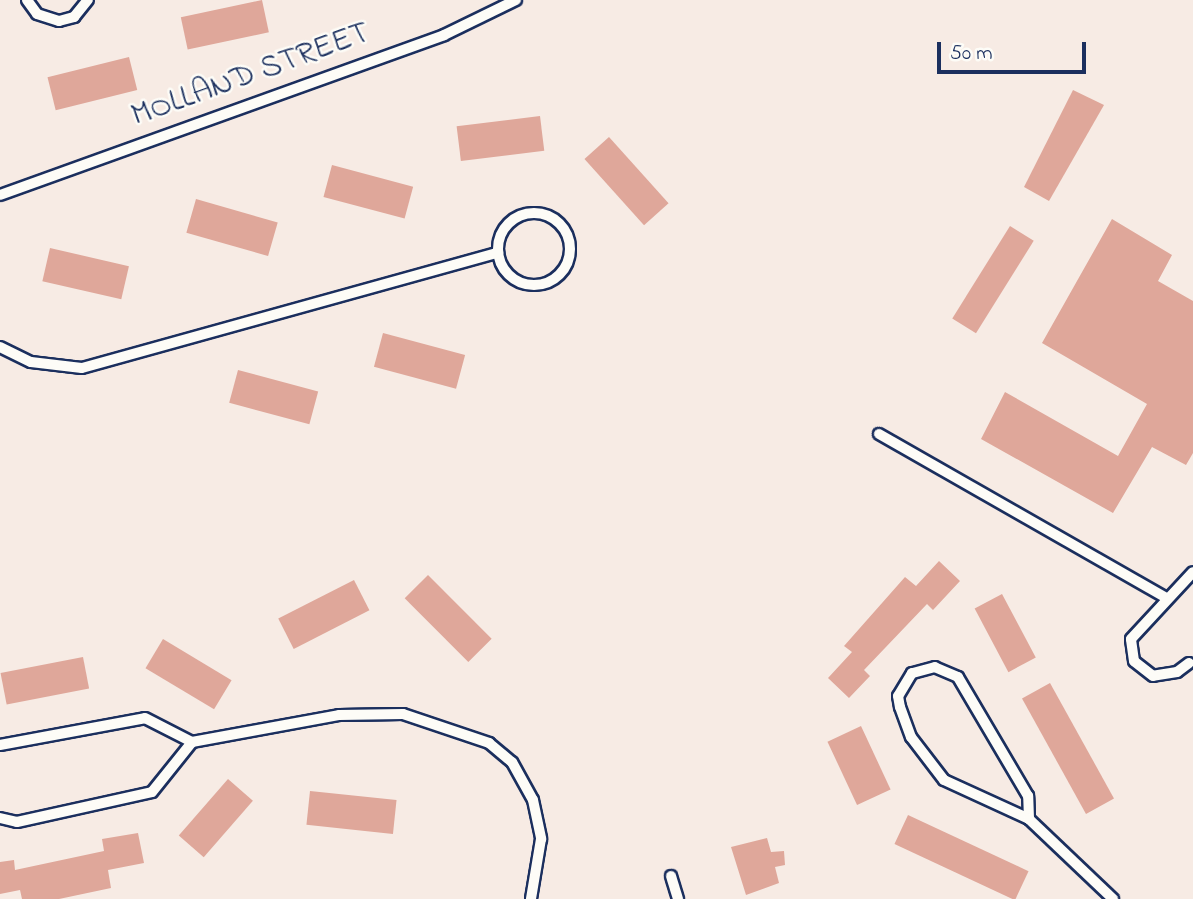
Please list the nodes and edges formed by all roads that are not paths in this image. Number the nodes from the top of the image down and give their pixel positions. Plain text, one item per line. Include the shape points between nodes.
1 (27, 0) edge
2 (88, 0) edge
3 (516, 0) edge
4 (0, 195) edge
5 (498, 253) junction
6 (0, 347) edge
7 (879, 434) dead end
8 (1193, 572) edge
9 (1167, 598) junction
10 (1189, 663) dead end
11 (192, 742) junction
12 (0, 745) edge
13 (0, 818) edge
14 (1028, 819) junction
15 (671, 876) dead end
16 (531, 899) edge
17 (678, 899) edge
18 (1113, 899) edge

1 - 2 lane via 37,14 59,21 74,17
3 - 4 lane, MOLLAND STREET via 444,35
5 - 5 lane via 506,226 527,214 552,218 569,239 564,270 541,285 514,279
5 - 6 lane via 82,368 31,362
7 - 9 lane
8 - 9 lane
9 - 10 lane via 1138,628 1130,652 1153,676 1177,672
11 - 12 lane via 145,718
11 - 13 lane via 152,792 18,822
11 - 16 lane via 339,715 403,714 489,743 512,762 533,800 541,839
14 - 14 lane via 1028,796 958,677 934,667 912,673 898,696 921,752 944,780
14 - 18 lane
15 - 17 lane

